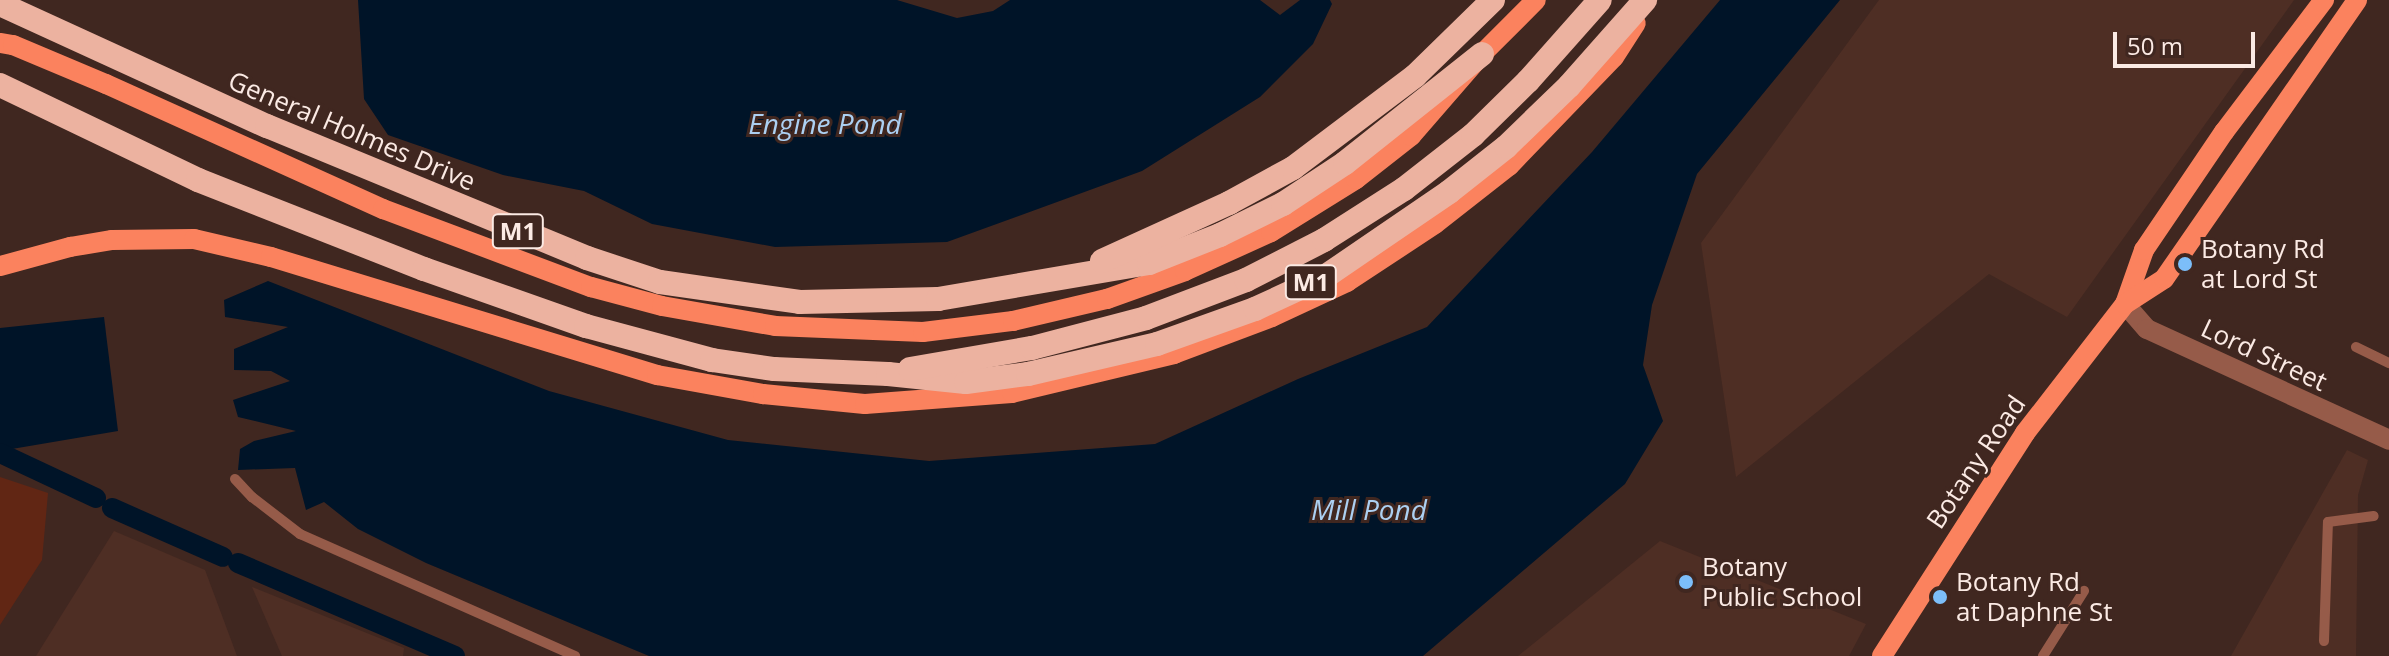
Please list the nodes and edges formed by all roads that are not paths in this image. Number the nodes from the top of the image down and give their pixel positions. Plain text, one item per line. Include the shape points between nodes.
1 (1536, 0) edge
2 (1600, 0) edge
3 (1645, 0) edge
4 (1652, 0) edge
5 (2324, 0) edge
6 (2356, 1) edge
7 (1490, 2) edge
8 (0, 4) edge
9 (0, 43) edge
10 (1482, 54) junction
11 (7, 88) edge
12 (0, 266) edge
13 (1070, 275) junction
14 (2125, 304) junction
15 (2356, 347) dead end
16 (2389, 363) edge
17 (888, 374) junction
18 (2389, 440) edge
19 (235, 479) dead end
20 (2374, 516) dead end
21 (2084, 591) dead end
22 (2324, 641) dead end
23 (1884, 655) edge
24 (575, 656) edge
25 (2043, 656) edge

1 - 10 main road
2 - 17 highway, M1 via 1473,135 1404,189 1324,240 1193,302 1089,335
3 - 17 highway, M1 via 1506,147 1326,276 1255,309 1100,359 966,382
4 - 12 main road via 1614,57 1509,166 1435,224 1347,282 1174,354 1012,393 865,404 763,394 657,375 194,239 112,240
5 - 14 main road, Botany Road via 2224,132 2144,250
6 - 14 main road, Botany Road via 2164,279
7 - 13 highway, M1 via 1415,76 1293,168
8 - 13 highway, General Holmes Drive / M1 via 478,216 660,282 800,302 868,303 938,299
9 - 10 main road via 106,84 383,209 591,287 775,326 923,332 1013,321 1107,299 1271,232 1356,179 1411,136
10 - 13 highway via 1345,163 1283,204 1149,263
11 - 17 highway, M1 via 198,180 513,302 652,345 774,369
14 - 18 street, Lord Street via 2147,329
14 - 23 main road, Botany Road via 2025,433
15 - 16 lane
19 - 24 lane via 300,534
20 - 22 lane via 2328,522
21 - 25 lane

